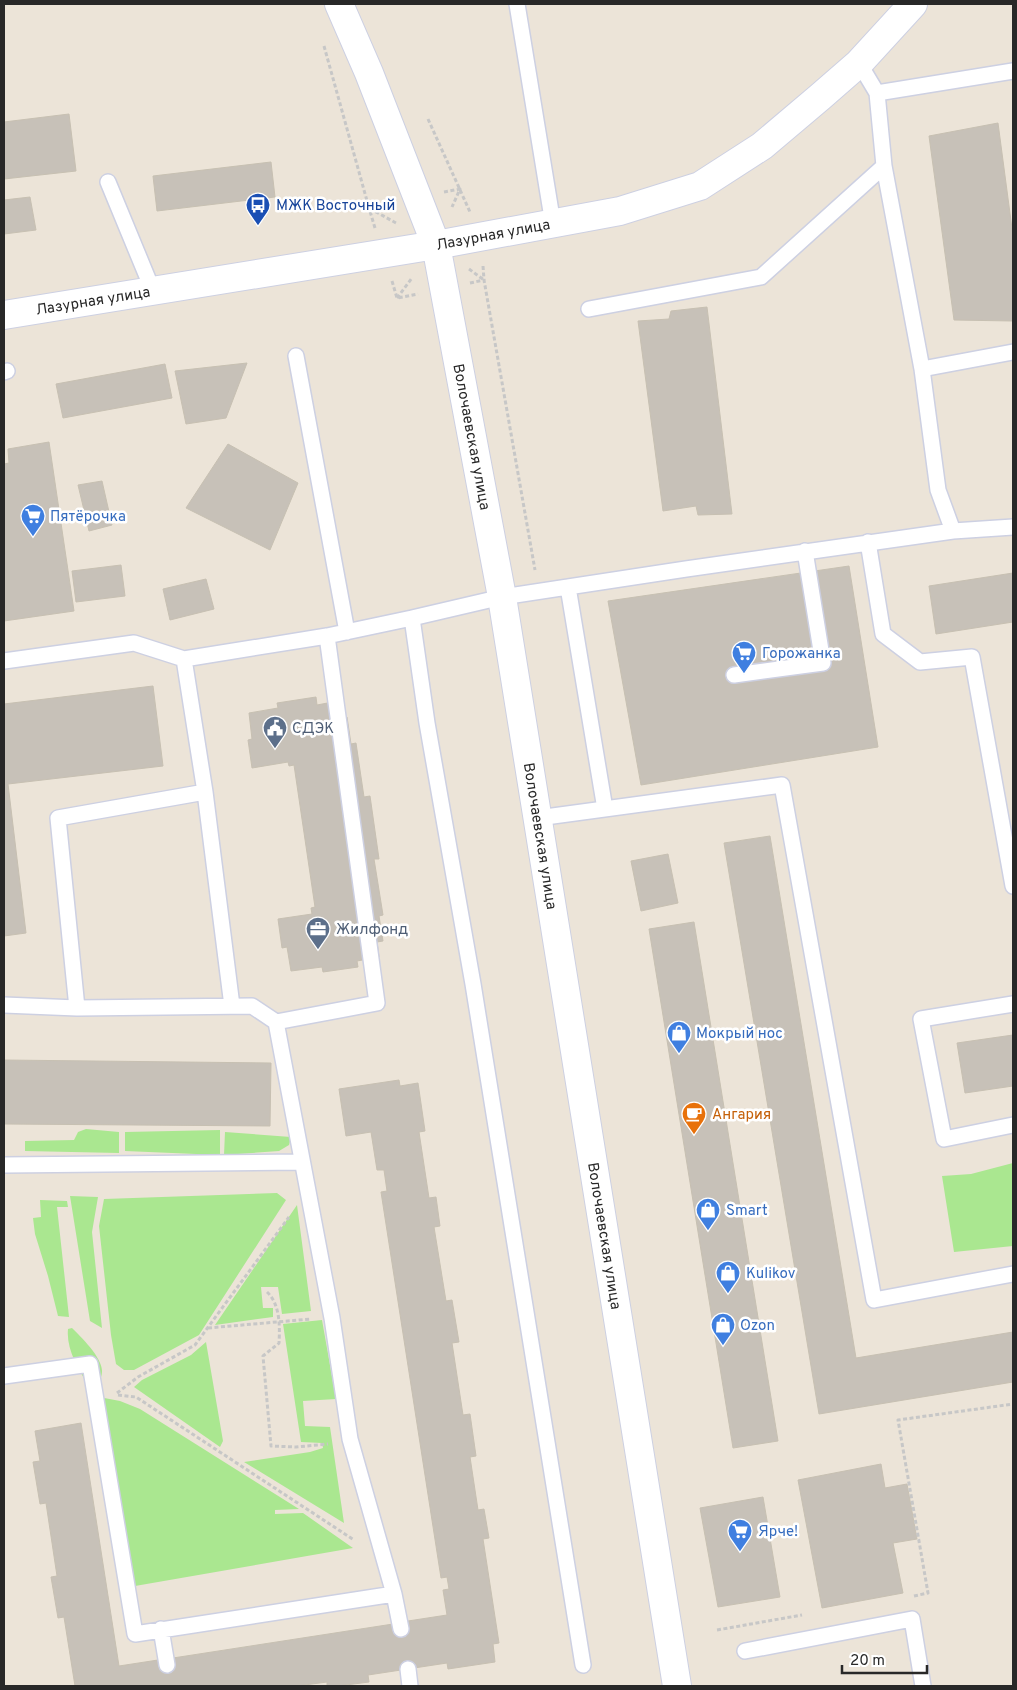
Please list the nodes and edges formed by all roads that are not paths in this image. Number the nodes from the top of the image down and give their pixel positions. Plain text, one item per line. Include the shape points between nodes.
1 (339, 4) edge
2 (517, 4) edge
3 (913, 4) edge
4 (859, 63) junction
5 (1013, 70) edge
6 (877, 93) junction
7 (884, 166) junction
8 (108, 182) dead end
9 (553, 224) junction
10 (436, 245) junction
11 (153, 291) junction
12 (589, 309) dead end
13 (4, 315) edge
14 (1013, 352) edge
15 (296, 356) dead end
16 (922, 369) junction
17 (1013, 527) edge
18 (953, 532) junction
19 (868, 542) junction
20 (805, 551) junction
21 (568, 587) junction
22 (502, 597) junction
23 (412, 618) junction
24 (347, 632) junction
25 (327, 636) junction
26 (184, 659) junction
27 (4, 661) edge
28 (734, 675) dead end
29 (205, 792) junction
30 (605, 809) junction
31 (538, 818) junction
32 (1013, 886) edge
33 (1013, 1004) edge
34 (4, 1005) edge
35 (232, 1006) junction
36 (77, 1008) junction
37 (276, 1022) junction
38 (1013, 1126) edge
39 (302, 1162) junction
40 (4, 1165) edge
41 (1013, 1274) edge
42 (4, 1376) edge
43 (394, 1594) junction
44 (161, 1629) junction
45 (402, 1629) dead end
46 (745, 1651) dead end
47 (582, 1664) dead end
48 (167, 1666) dead end
49 (408, 1669) dead end
50 (410, 1686) edge
51 (677, 1686) edge
52 (923, 1686) edge

1 - 10 street, Волочаевская улица
2 - 9 lane
3 - 4 street, Лазурная улица
4 - 6 lane
4 - 9 street, Лазурная улица via 762,146 700,186 620,211
5 - 6 lane
6 - 7 lane
7 - 12 lane via 761,277
7 - 16 lane
8 - 11 lane
9 - 10 street, Лазурная улица
10 - 11 street, Лазурная улица
10 - 22 street, Волочаевская улица
11 - 13 street, Лазурная улица
14 - 16 lane
15 - 24 lane
16 - 18 lane via 938,490
17 - 18 lane
18 - 19 lane
19 - 20 lane
19 - 32 lane via 883,634 920,662 972,658
20 - 21 lane
20 - 28 lane via 823,663
21 - 22 lane
21 - 30 lane
22 - 23 lane
22 - 31 street, Волочаевская улица
23 - 24 lane
23 - 47 lane
24 - 25 lane
25 - 26 lane
25 - 37 lane via 377,1003
26 - 27 lane via 134,643
26 - 29 lane
29 - 35 lane
29 - 36 lane via 58,818
30 - 31 lane
30 - 41 lane via 782,785 874,1300
31 - 51 street, Волочаевская улица
33 - 38 lane via 921,1019 944,1139
34 - 36 lane
35 - 36 lane
35 - 37 lane via 252,1006
37 - 39 lane
39 - 40 lane
39 - 43 lane via 332,1318 350,1439
42 - 44 lane via 90,1364 135,1634
43 - 44 lane
43 - 45 lane
44 - 48 lane
46 - 52 lane via 912,1619
49 - 50 lane

